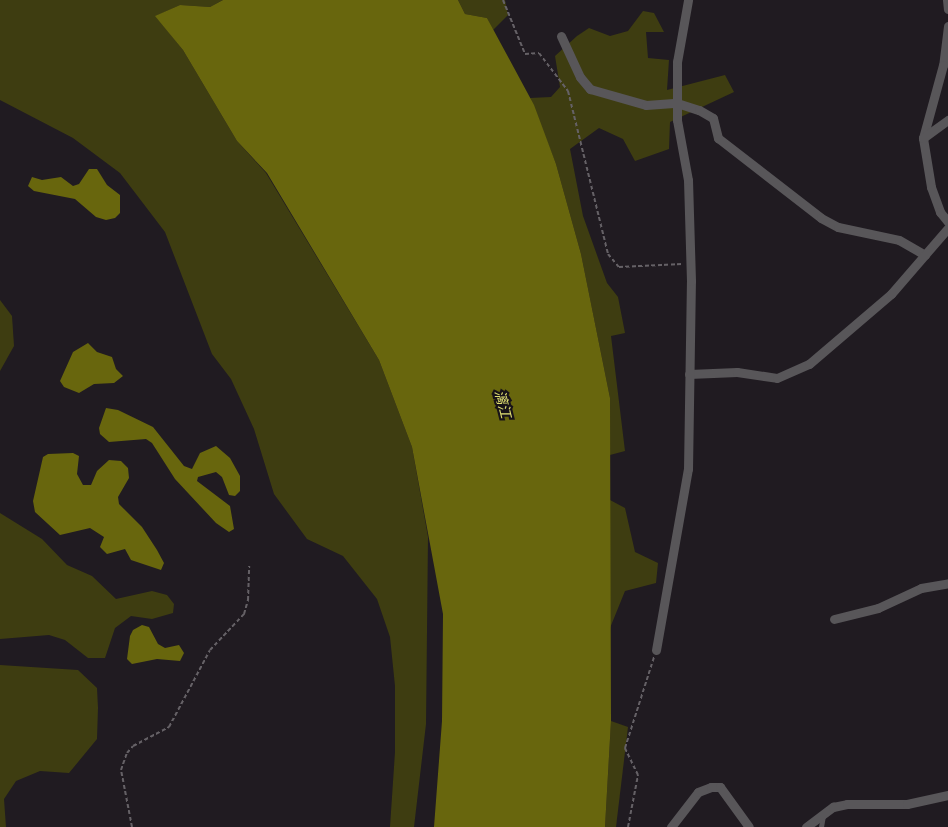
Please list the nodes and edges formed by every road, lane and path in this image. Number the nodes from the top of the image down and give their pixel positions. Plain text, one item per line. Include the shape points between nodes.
1 (503, 0) edge
2 (688, 0) edge
3 (947, 0) edge
4 (948, 9) edge
5 (948, 26) edge
6 (561, 36) dead end
7 (677, 103) junction
8 (948, 120) edge
9 (923, 138) junction
10 (948, 222) edge
11 (948, 228) edge
12 (925, 255) junction
13 (690, 263) junction
14 (689, 374) junction
15 (249, 566) dead end
16 (948, 583) edge
17 (834, 619) dead end
18 (656, 650) joint
19 (948, 795) edge
20 (824, 814) junction
21 (132, 827) edge
22 (628, 827) edge
23 (671, 827) edge
24 (748, 827) edge
25 (806, 827) edge
26 (821, 827) edge

1 - 13 path via 525,54 539,53 568,90 608,254 619,267
2 - 7 street via 677,62
3 - 4 street
5 - 9 street via 943,65
6 - 7 street via 580,77 590,89 646,105
7 - 12 street via 713,118 718,138 821,218 838,227 899,240
7 - 13 street via 688,180
8 - 9 street
9 - 10 street via 931,187 940,212
11 - 12 street
12 - 14 street via 891,294 809,364 777,378 737,372
13 - 14 street
14 - 18 street via 688,469
15 - 21 path via 248,600 244,614 210,650 169,728 133,746 127,753 121,770
16 - 17 street via 921,588 878,608
18 - 22 path via 625,748 638,775
19 - 20 street via 907,804 847,804
20 - 25 street
20 - 26 lane
23 - 24 street via 698,792 720,787

